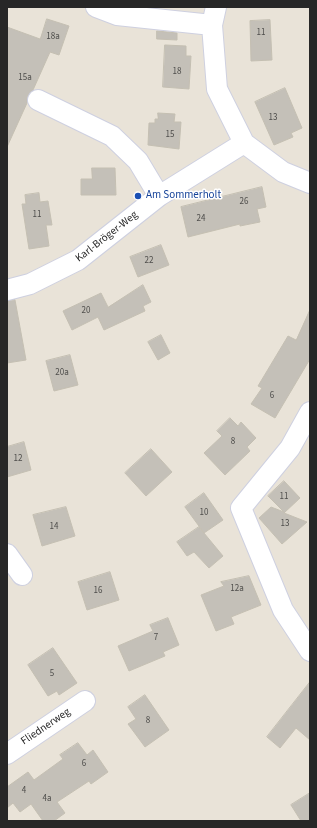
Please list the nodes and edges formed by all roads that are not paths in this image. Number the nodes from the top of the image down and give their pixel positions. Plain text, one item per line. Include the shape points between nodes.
1 (96, 7) edge
2 (214, 16) edge
3 (38, 100) dead end
4 (244, 143) junction
5 (310, 183) edge
6 (159, 196) junction
7 (7, 290) edge
8 (310, 412) edge
9 (7, 554) edge
10 (22, 575) dead end
11 (310, 651) edge
12 (85, 701) dead end
13 (7, 754) edge

1 - 2 street via 118,15
2 - 4 street via 217,89
3 - 6 street via 112,136 138,161
4 - 5 street via 283,172
4 - 6 street, Karl-Bröger-Weg
6 - 7 street, Karl-Bröger-Weg via 78,260 30,284
8 - 11 street via 290,448 240,508 283,610
9 - 10 street
12 - 13 street, Fliednerweg

